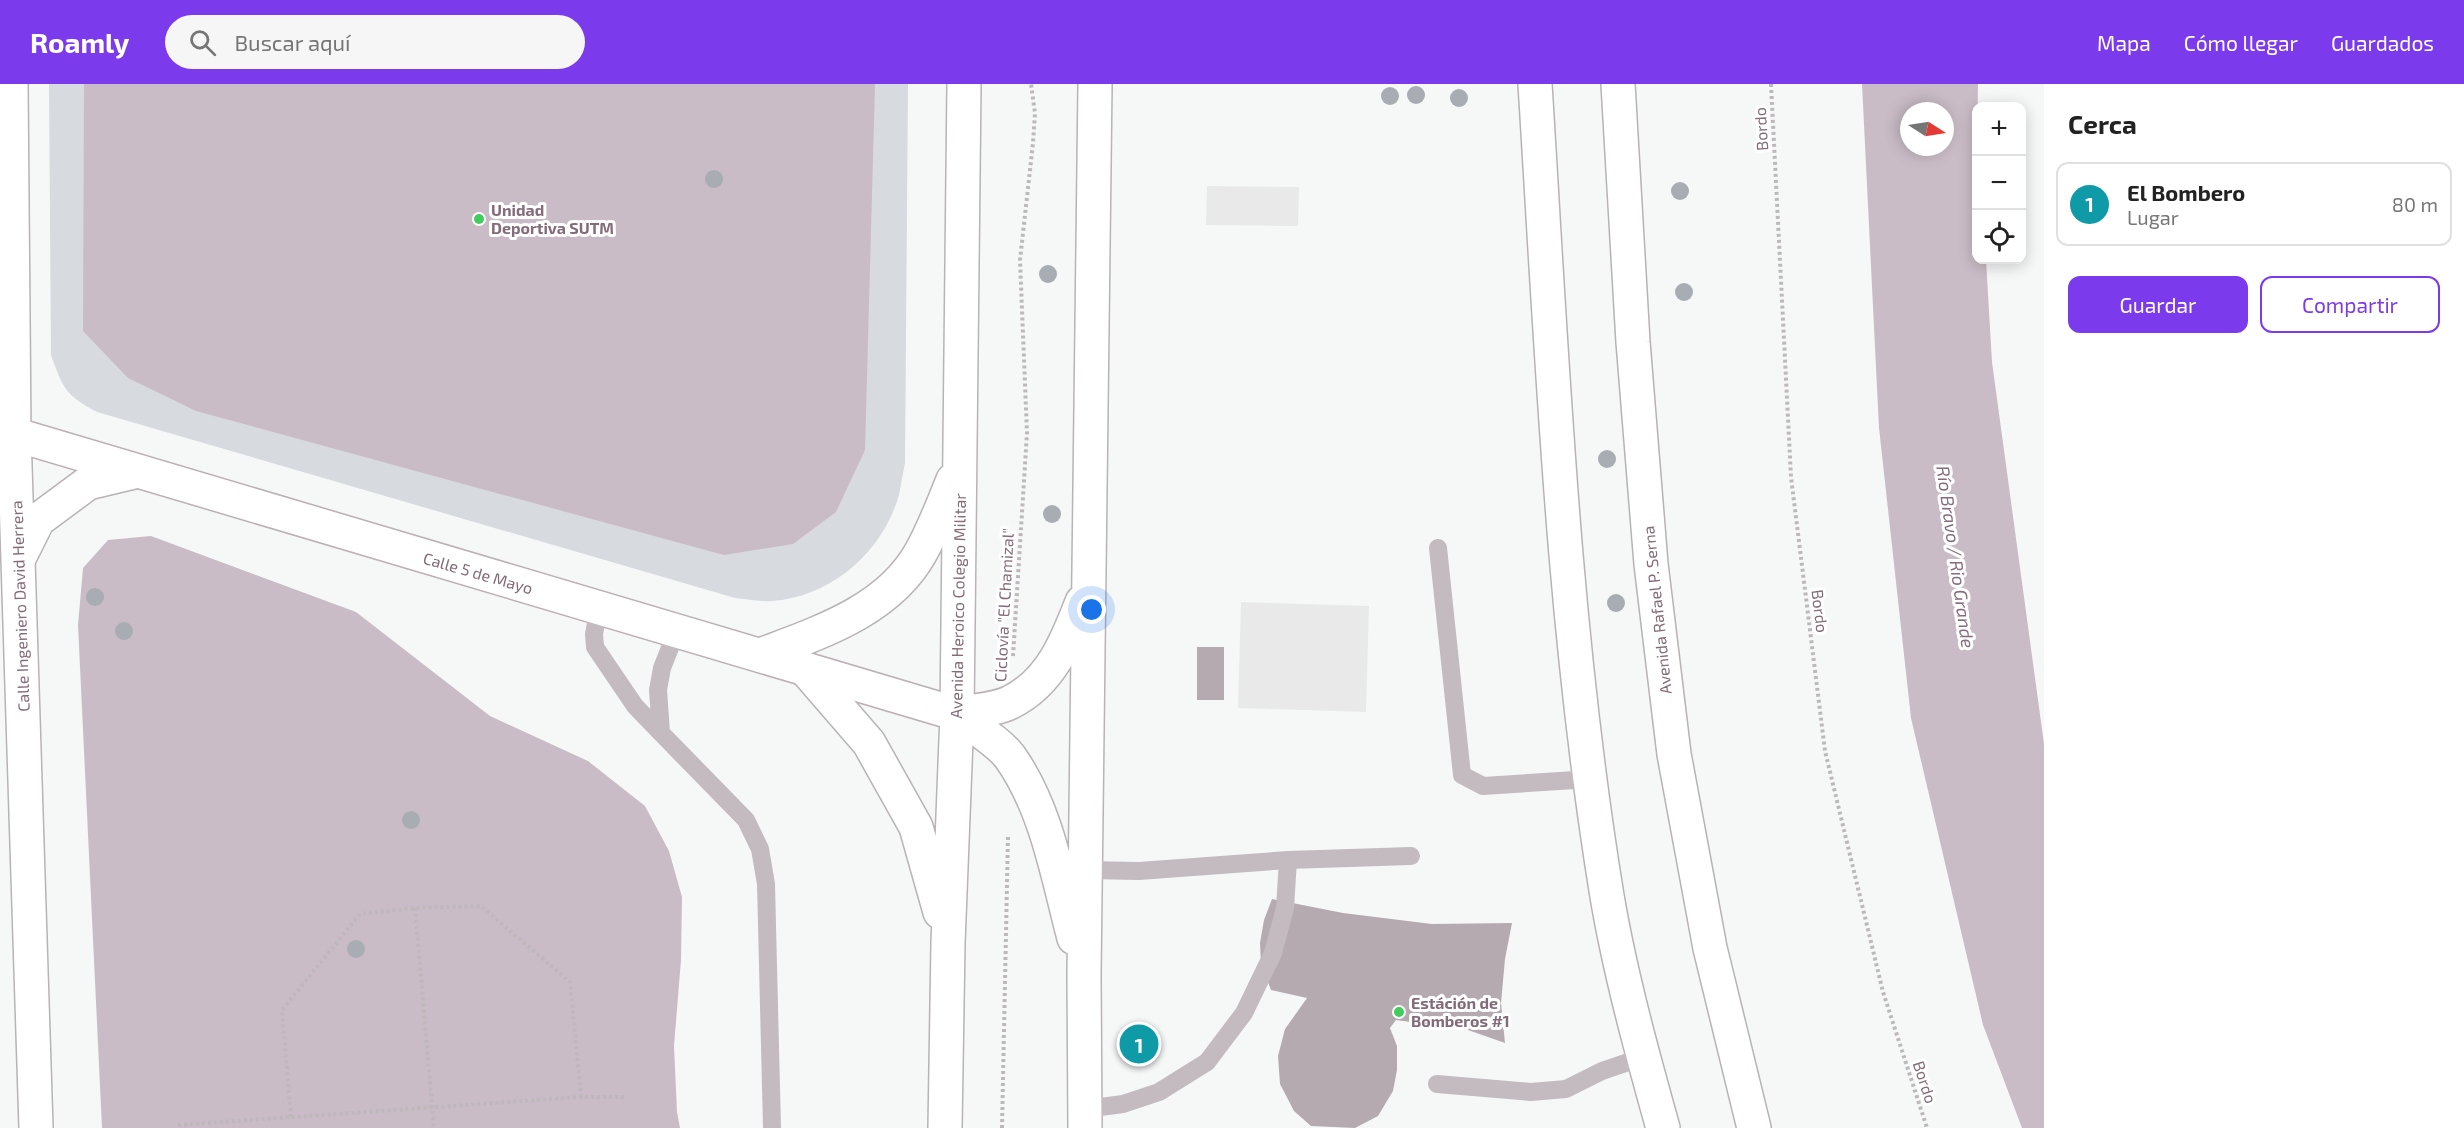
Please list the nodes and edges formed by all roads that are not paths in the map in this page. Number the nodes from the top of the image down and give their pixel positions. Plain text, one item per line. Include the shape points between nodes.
1 (11, 84) edge
2 (964, 84) edge
3 (1095, 84) edge
4 (1535, 84) edge
5 (1618, 84) edge
6 (7, 432) edge
7 (959, 468) junction
8 (134, 472) junction
9 (1438, 548) dead end
10 (19, 558) junction
11 (1089, 585) junction
12 (599, 608) junction
13 (677, 630) junction
14 (762, 654) junction
15 (805, 669) junction
16 (957, 714) junction
17 (661, 733) junction
18 (1591, 779) junction
19 (1411, 856) dead end
20 (1288, 860) junction
21 (1086, 870) junction
22 (948, 944) junction
23 (1084, 975) junction
24 (1643, 1057) junction
25 (1437, 1084) dead end
26 (1085, 1118) edge
27 (36, 1128) edge
28 (772, 1128) edge
29 (945, 1128) edge
30 (1663, 1128) edge
31 (1754, 1128) edge

1 - 6 main road, Calle Ingeniero David Herrera
2 - 7 main road, Avenida Heroico Colegio Militar
3 - 11 main road
4 - 18 main road via 1559,480
5 - 31 main road, Avenida Rafael P. Serna via 1651,564 1674,754 1710,948
6 - 8 main road, Calle 5 de Mayo
6 - 10 main road, Calle Ingeniero David Herrera
7 - 14 main road via 921,553 899,582 871,606 822,632
7 - 16 main road, Avenida Heroico Colegio Militar
8 - 10 main road via 88,483 38,520
8 - 12 main road, Calle 5 de Mayo
9 - 18 lane via 1462,775 1483,786
10 - 27 main road, Calle Ingeniero David Herrera
11 - 16 main road via 1063,649 1041,680 1011,702
11 - 21 main road
12 - 13 main road, Calle 5 de Mayo
12 - 17 lane via 595,647 634,706
13 - 14 main road, Calle 5 de Mayo
13 - 17 lane via 658,690
14 - 15 main road, Calle 5 de Mayo
15 - 16 main road, Calle 5 de Mayo
15 - 22 main road via 869,742 916,827
16 - 22 main road, Avenida Heroico Colegio Militar
16 - 23 main road via 1009,755 1026,784 1052,855
17 - 28 lane via 746,820 760,849 766,884
18 - 24 main road via 1608,898
19 - 20 lane
20 - 21 lane via 1139,871
20 - 26 lane via 1285,908 1273,953 1244,1013 1207,1062 1159,1092
21 - 23 main road
22 - 29 main road, Avenida Heroico Colegio Militar
23 - 26 main road
24 - 25 lane via 1566,1089 1531,1092
24 - 30 main road

